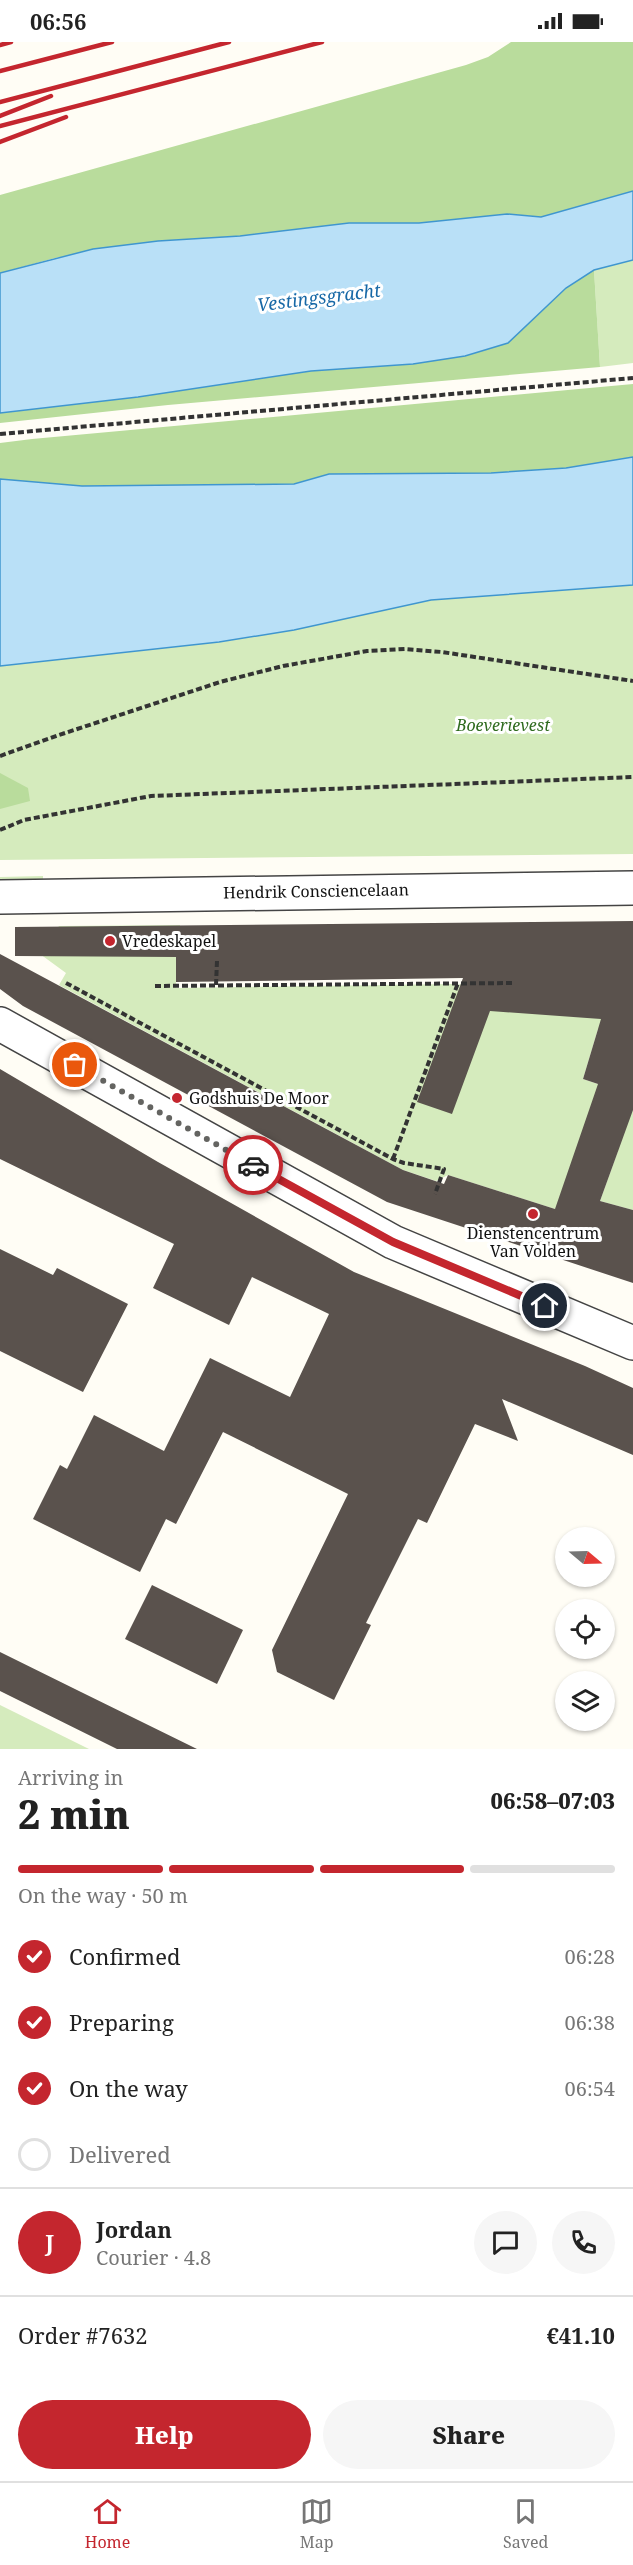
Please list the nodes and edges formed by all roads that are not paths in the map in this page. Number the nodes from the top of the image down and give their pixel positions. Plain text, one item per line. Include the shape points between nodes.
1 (633, 888) edge
2 (0, 897) edge
3 (0, 1024) edge
4 (633, 1343) edge

1 - 2 street, Hendrik Consciencelaan
3 - 4 street via 393,1242

